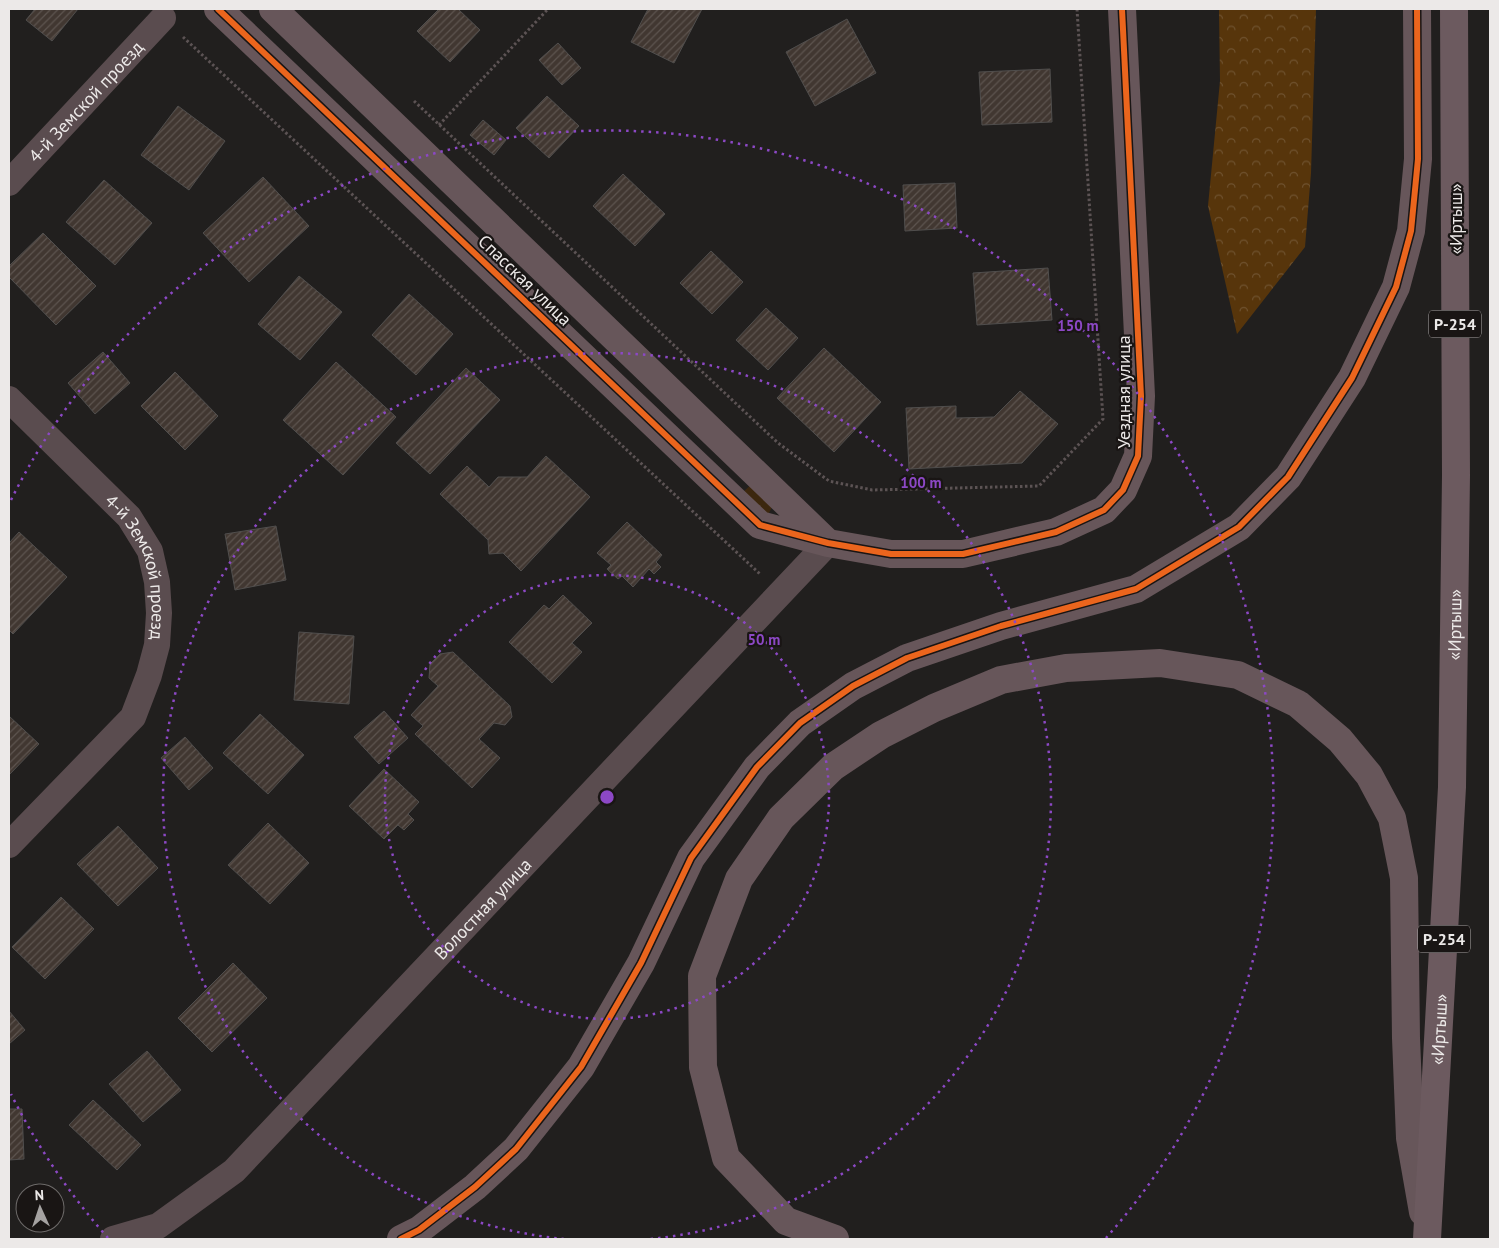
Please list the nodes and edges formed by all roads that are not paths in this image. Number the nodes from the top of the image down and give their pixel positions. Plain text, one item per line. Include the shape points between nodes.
1 (218, 9) edge
2 (273, 9) edge
3 (1122, 9) edge
4 (1417, 9) edge
5 (1454, 9) edge
6 (163, 18) road end
7 (9, 183) edge
8 (9, 398) edge
9 (828, 543) junction
10 (9, 845) edge
11 (1428, 1237) edge
12 (113, 1239) edge
13 (401, 1239) edge
14 (835, 1239) edge

1 - 9 street, Спасская улица via 760,525
2 - 9 street, Спасская улица
3 - 9 street, Уездная улица via 1141,396 1138,456 1123,490 1104,510 1056,532 962,554 891,554
4 - 13 street via 1418,158 1408,240 1396,287 1352,378 1288,477 1239,527 1136,589 1001,626 906,658 853,686 800,723 758,767 690,858 641,963 581,1067 516,1149 475,1187 419,1230
5 - 11 highway, «Иртыш» / Р-254 via 1456,475 1452,787
6 - 7 street, 4-й Земской проезд
8 - 10 street, 4-й Земской проезд via 129,517 150,552 160,613 155,652 133,717
9 - 12 street, Волостная улица via 234,1171 158,1226
11 - 14 street via 1410,1138 1404,878 1392,818 1369,775 1340,740 1298,704 1238,675 1160,664 1066,668 1001,680 916,716 881,734 834,767 781,818 739,879 702,976 703,1067 726,1158 786,1220

